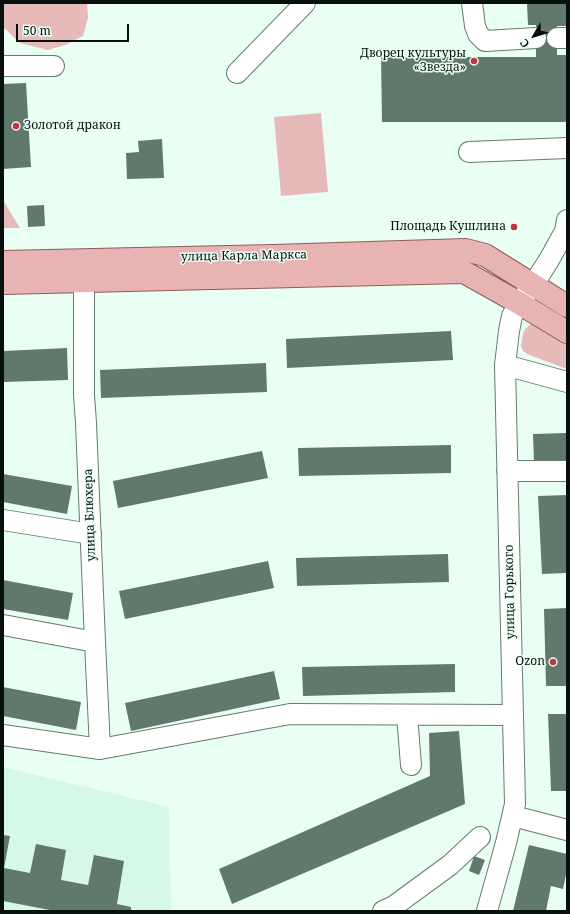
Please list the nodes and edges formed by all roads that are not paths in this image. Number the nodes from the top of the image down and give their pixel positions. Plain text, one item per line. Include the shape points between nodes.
1 (305, 3) edge
2 (472, 3) edge
3 (536, 38) dead end
4 (3, 66) edge
5 (54, 66) dead end
6 (237, 73) dead end
7 (567, 148) edge
8 (469, 152) dead end
9 (567, 220) edge
10 (3, 262) edge
11 (84, 281) junction
12 (3, 283) edge
13 (533, 285) junction
14 (519, 303) junction
15 (567, 306) edge
16 (567, 332) edge
17 (505, 366) junction
18 (567, 382) edge
19 (507, 471) junction
20 (567, 472) edge
21 (3, 520) edge
22 (91, 534) junction
23 (3, 625) edge
24 (95, 642) junction
25 (407, 715) junction
26 (512, 715) junction
27 (3, 735) edge
28 (100, 749) junction
29 (411, 765) dead end
30 (513, 816) junction
31 (567, 830) edge
32 (480, 837) dead end
33 (383, 911) edge
34 (488, 911) edge

1 - 6 street
2 - 3 street via 478,34 485,40
4 - 5 street
7 - 8 street
9 - 13 street, улица Горького via 565,231
10 - 13 main road, улица Карла Маркса via 466,250 485,255
11 - 12 main road, улица Карла Маркса
11 - 14 main road, улица Карла Маркса via 464,272
11 - 22 street, улица Блюхера via 84,395
13 - 14 street, улица Горького
13 - 15 main road, улица Карла Маркса
14 - 16 main road
14 - 17 street, улица Горького via 512,316
17 - 18 street
17 - 19 street, улица Горького
19 - 20 street
19 - 26 street, улица Горького
21 - 22 street
22 - 24 street, улица Блюхера
23 - 24 street
24 - 28 street, улица Блюхера
25 - 26 street
25 - 28 street via 290,714
25 - 29 street
26 - 30 street, улица Горького via 515,804
27 - 28 street
30 - 31 street
30 - 34 street, улица Горького
32 - 33 street via 450,865 394,906

